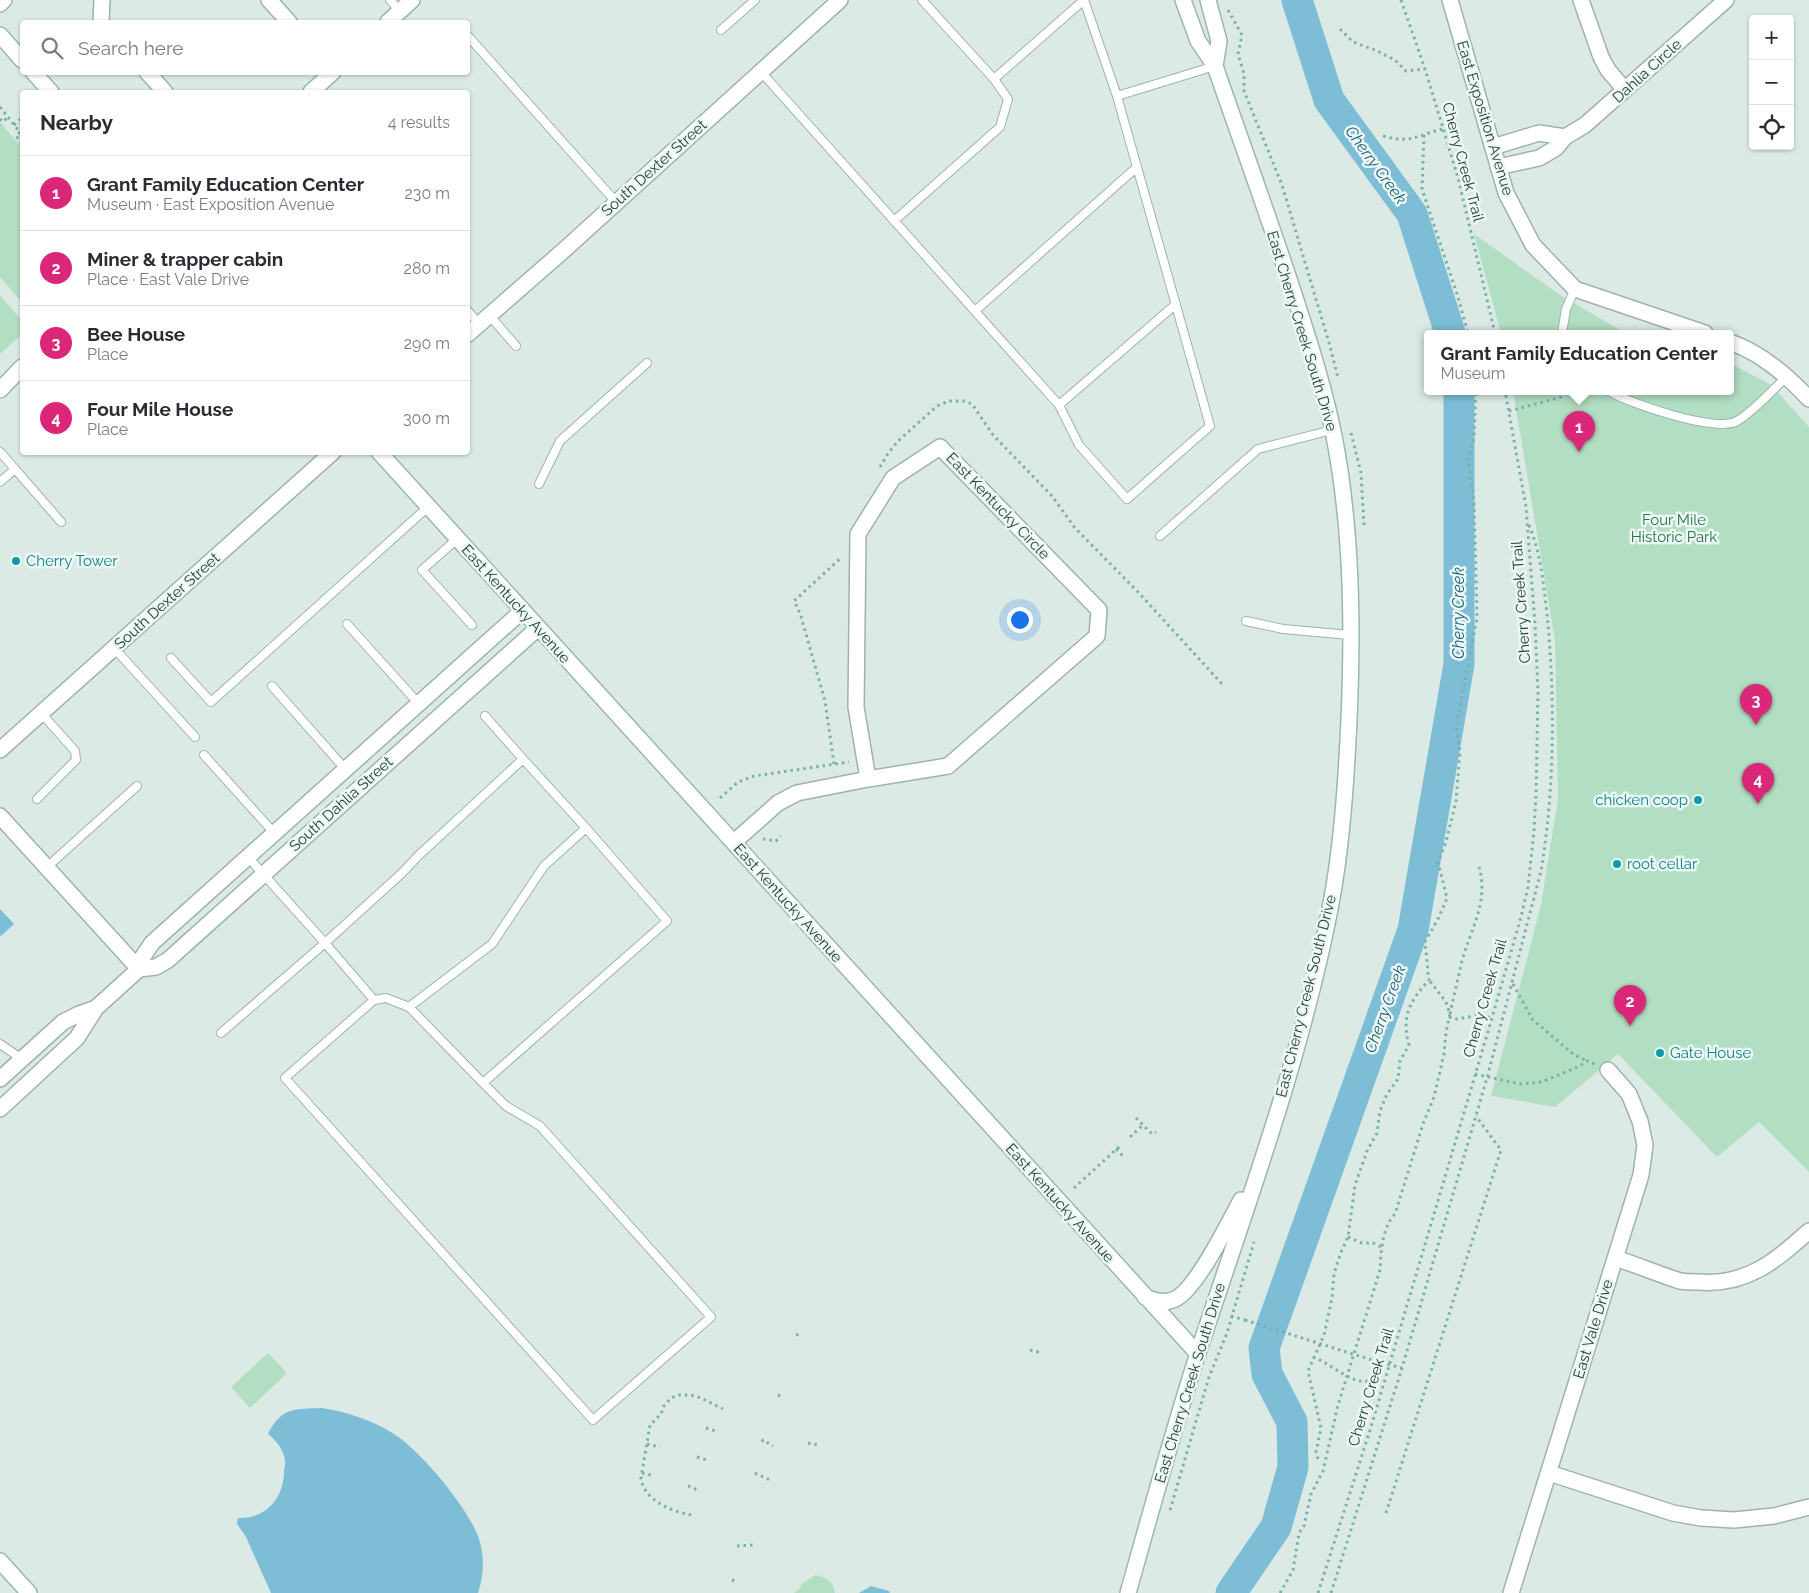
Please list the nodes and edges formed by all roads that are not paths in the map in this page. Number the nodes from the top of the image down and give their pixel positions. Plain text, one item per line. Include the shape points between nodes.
1 (4, 0) edge
2 (102, 0) edge
3 (269, 0) edge
4 (412, 0) edge
5 (755, 0) edge
6 (840, 0) edge
7 (922, 0) edge
8 (1183, 0) edge
9 (1208, 0) edge
10 (1450, 0) edge
11 (1581, 0) edge
12 (1726, 0) edge
13 (0, 4) edge
14 (395, 6) edge
15 (101, 20) edge
16 (287, 20) edge
17 (389, 20) edge
18 (721, 30) dead end
19 (0, 35) edge
20 (470, 38) edge
21 (20, 58) edge
22 (1215, 66) junction
23 (761, 72) junction
24 (36, 75) edge
25 (150, 75) edge
26 (325, 75) edge
27 (994, 79) junction
28 (49, 90) edge
29 (163, 90) edge
30 (313, 90) edge
31 (1625, 90) junction
32 (1116, 96) junction
33 (1565, 137) junction
34 (1492, 147) junction
35 (1137, 167) junction
36 (1498, 167) junction
37 (616, 202) junction
38 (894, 221) junction
39 (1575, 289) junction
40 (1176, 304) junction
41 (975, 311) junction
42 (470, 312) edge
43 (484, 319) junction
44 (1562, 330) edge
45 (1695, 330) edge
46 (470, 332) edge
47 (1734, 343) edge
48 (516, 346) dead end
49 (647, 363) dead end
50 (20, 369) edge
51 (1787, 376) junction
52 (0, 390) edge
53 (1619, 395) edge
54 (1809, 399) edge
55 (1059, 404) junction
56 (1332, 430) junction
57 (0, 452) edge
58 (330, 455) edge
59 (382, 455) edge
60 (15, 469) junction
61 (0, 482) edge
62 (539, 484) dead end
63 (428, 507) junction
64 (61, 522) dead end
65 (1160, 536) dead end
66 (457, 539) junction
67 (522, 611) junction
68 (1246, 621) dead end
69 (347, 624) dead end
70 (472, 625) dead end
71 (538, 628) junction
72 (1350, 635) junction
73 (114, 648) junction
74 (171, 658) dead end
75 (272, 686) dead end
76 (419, 704) junction
77 (42, 714) junction
78 (485, 716) dead end
79 (195, 737) dead end
80 (0, 750) edge
81 (204, 755) dead end
82 (523, 759) junction
83 (346, 770) junction
84 (868, 779) junction
85 (136, 786) dead end
86 (37, 799) dead end
87 (0, 816) edge
88 (586, 828) junction
89 (274, 834) junction
90 (734, 842) junction
91 (248, 857) junction
92 (47, 867) junction
93 (263, 875) junction
94 (325, 943) junction
95 (139, 969) junction
96 (374, 1000) junction
97 (409, 1007) junction
98 (96, 1008) junction
99 (221, 1033) dead end
100 (0, 1044) edge
101 (22, 1059) junction
102 (1608, 1070) road end
103 (0, 1079) edge
104 (483, 1083) junction
105 (0, 1109) edge
106 (1259, 1168) junction
107 (1809, 1231) edge
108 (1615, 1258) junction
109 (1146, 1297) junction
110 (1198, 1354) junction
111 (1548, 1473) junction
112 (1809, 1506) edge
113 (0, 1561) edge
114 (29, 1593) edge
115 (1128, 1593) edge
116 (1511, 1593) edge

1 - 13 street
2 - 15 street
3 - 16 street
4 - 14 street
5 - 18 lane
6 - 23 street, South Dexter Street
7 - 27 lane
8 - 22 street, East Cherry Creek South Drive via 1198,41
9 - 22 street, East Cherry Creek South Drive via 1218,41
10 - 34 street, East Exposition Avenue
11 - 31 street via 1601,57
12 - 31 street, Dahlia Circle
14 - 17 street
19 - 21 street
20 - 37 lane
22 - 32 lane
22 - 56 street, East Cherry Creek South Drive via 1295,298
23 - 37 street, South Dexter Street
23 - 38 lane
24 - 28 street
25 - 29 street
26 - 30 street
27 - 32 lane via 1084,0
27 - 38 lane via 1008,99 1000,127
31 - 33 street, Dahlia Circle via 1585,125
32 - 35 lane
33 - 34 street via 1539,133
33 - 36 street, Dahlia Circle via 1556,148 1539,158
34 - 36 street, East Exposition Avenue
35 - 40 lane
35 - 41 lane
36 - 39 street, East Exposition Avenue via 1506,192 1533,244
37 - 43 street, South Dexter Street
38 - 41 lane
39 - 44 lane via 1566,309
39 - 45 street, East Exposition Avenue
40 - 55 lane
40 - 55 lane via 1210,426 1127,499 1079,445
41 - 55 lane
42 - 43 lane
43 - 46 street, South Dexter Street
43 - 48 lane
47 - 51 street via 1748,348
49 - 62 lane via 560,441
50 - 52 street
51 - 53 lane via 1754,408 1734,422 1714,424 1658,411
51 - 54 street
56 - 65 lane via 1258,449
56 - 72 street, East Cherry Creek South Drive via 1346,533
57 - 60 lane
58 - 73 street, South Dexter Street
59 - 63 street, East Kentucky Avenue
60 - 61 lane
60 - 64 lane
63 - 66 street, East Kentucky Avenue
63 - 74 lane via 211,702
66 - 67 street, East Kentucky Avenue
66 - 70 lane via 422,570
67 - 71 street, East Kentucky Avenue
67 - 76 street, South Dahlia Street
68 - 72 lane via 1283,629
69 - 76 lane
71 - 90 street, East Kentucky Avenue
71 - 93 street, South Dahlia Street
72 - 106 street, East Cherry Creek South Drive via 1348,745 1334,884 1312,987
73 - 77 street, South Dexter Street
73 - 79 lane
75 - 83 lane
76 - 83 street, South Dahlia Street
77 - 80 street, South Dexter Street
77 - 86 lane via 75,751 76,760
78 - 82 lane
81 - 89 lane
82 - 88 lane
82 - 94 lane
83 - 89 street, South Dahlia Street
84 - 84 street, East Kentucky Circle via 948,766 1097,636 1100,610 940,447 893,478 858,534 856,707
84 - 90 street, East Kentucky Circle via 787,797
85 - 92 lane
87 - 92 street
88 - 97 lane via 544,866 492,944
88 - 104 lane via 667,921
89 - 91 street, South Dahlia Street
90 - 109 street, East Kentucky Avenue
91 - 93 lane
91 - 95 street, South Dahlia Street via 152,943
92 - 95 street
93 - 94 lane
93 - 95 street, South Dahlia Street via 168,960 156,967
94 - 96 lane
94 - 99 lane
95 - 98 street, South Dahlia Street
96 - 97 lane via 386,998
96 - 104 lane via 285,1078 593,1420 711,1317 540,1126 506,1106
97 - 104 lane
98 - 101 street, South Dahlia Street via 63,1022
98 - 105 street, South Dahlia Street via 70,1045
100 - 101 lane
101 - 103 street, South Dahlia Street
102 - 108 street, East Vale Drive via 1628,1094 1640,1120 1645,1145 1641,1175
106 - 109 street via 1186,1292 1168,1301
106 - 110 street, East Cherry Creek South Drive
107 - 108 street via 1779,1258 1732,1281 1682,1281
108 - 111 street, East Vale Drive
109 - 110 street, East Kentucky Avenue
110 - 115 street, East Cherry Creek South Drive
111 - 112 street via 1673,1513 1701,1518 1734,1520 1774,1516
111 - 116 street, East Vale Drive
113 - 114 street

